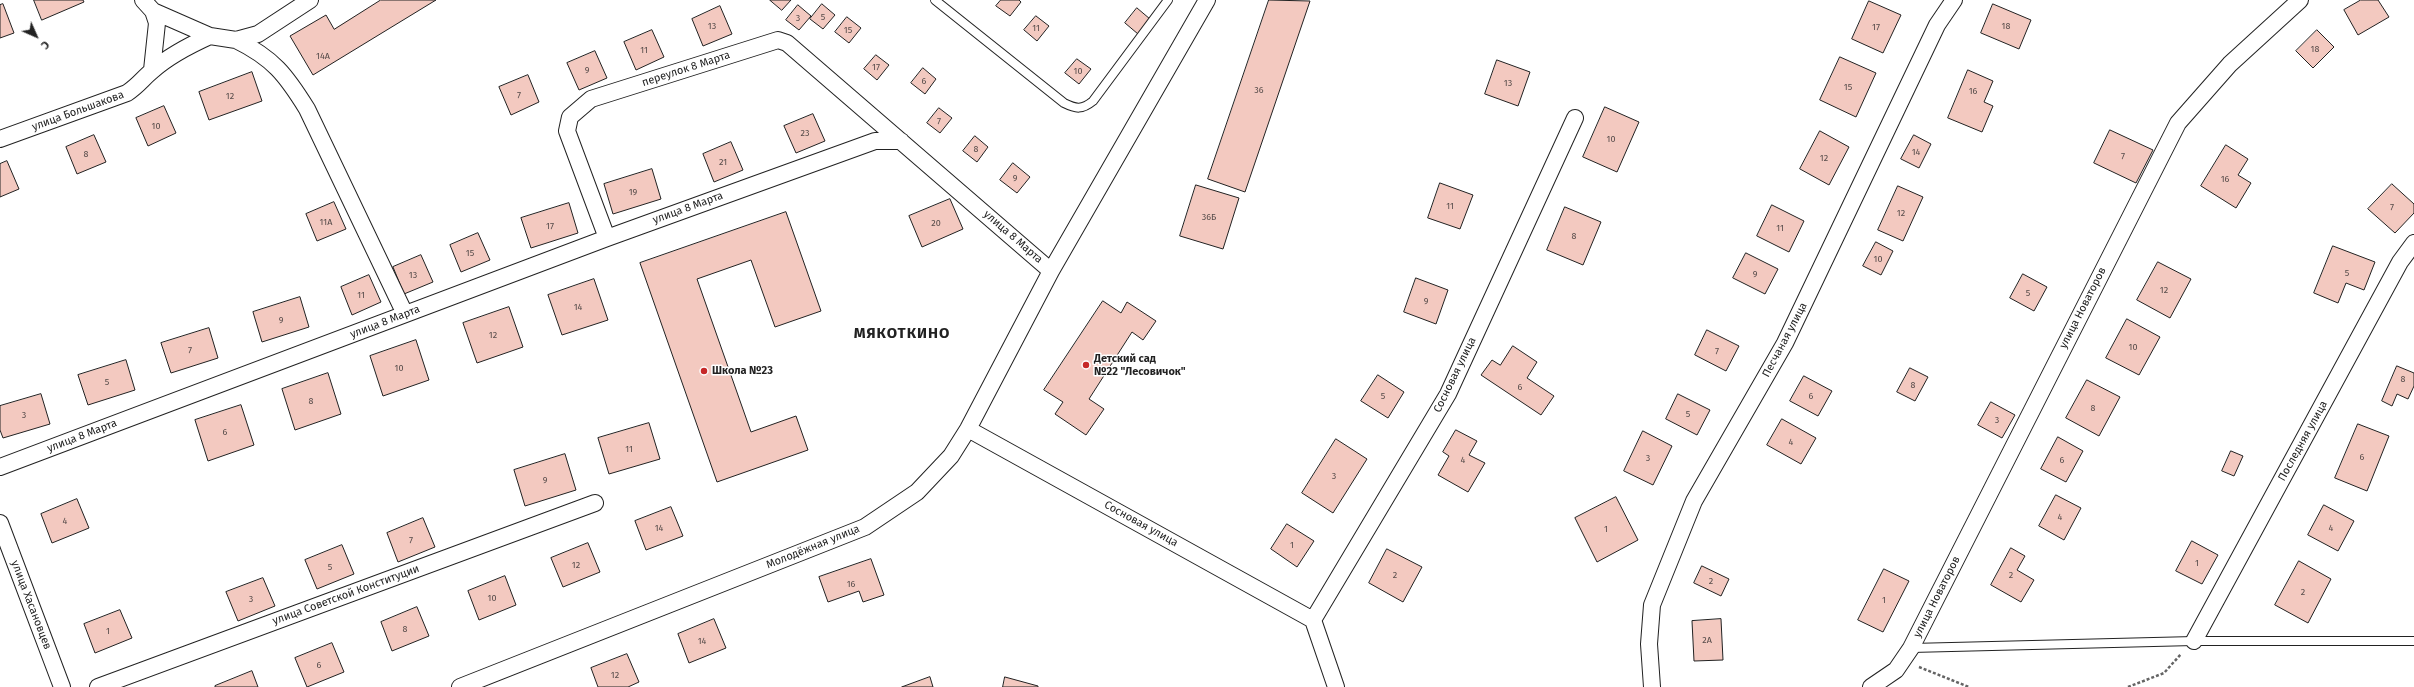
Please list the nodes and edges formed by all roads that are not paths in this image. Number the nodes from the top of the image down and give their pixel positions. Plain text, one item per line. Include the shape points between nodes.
1 (310, 0) edge
2 (935, 0) edge
3 (1168, 0) edge
4 (1207, 0) edge
5 (1954, 0) edge
6 (2300, 0) edge
7 (148, 5) edge
8 (210, 36) junction
9 (236, 40) junction
10 (152, 70) junction
11 (1575, 118) dead end
12 (0, 139) edge
13 (901, 141) junction
14 (607, 238) junction
15 (2414, 243) edge
16 (1051, 271) junction
17 (405, 314) junction
18 (968, 429) junction
19 (0, 467) edge
20 (595, 503) dead end
21 (0, 524) edge
22 (1313, 620) junction
23 (2194, 641) junction
24 (2414, 641) edge
25 (1907, 655) junction
26 (62, 687) edge
27 (98, 687) edge
28 (460, 687) edge
29 (1336, 687) edge
30 (1652, 687) edge
31 (1871, 687) edge

1 - 9 street via 258,34
2 - 3 lane via 1064,103 1074,108 1084,108 1093,101
4 - 16 street, улица 8 Марта
5 - 30 street, Песчаная улица via 1937,25 1785,343 1694,501 1652,605 1649,644
6 - 25 street, улица Новаторов via 2230,64 2178,123
7 - 8 street
7 - 10 street via 157,29
8 - 9 street
8 - 10 street, улица Большакова via 181,50
9 - 17 street via 258,51 275,64 307,109
10 - 12 street, улица Большакова via 142,83 128,93
11 - 22 street, Сосновая улица via 1448,394
13 - 14 street, улица 8 Марта via 875,141
13 - 14 street, переулок 8 Марта via 787,43 778,40 591,99 570,117 567,131
13 - 16 street, улица 8 Марта
14 - 17 street, улица 8 Марта
15 - 23 street, Последняя улица via 2400,262
16 - 18 street, Молодёжная улица
17 - 19 street, улица 8 Марта
18 - 22 street, Сосновая улица
18 - 28 street, Молодёжная улица via 936,474 901,504 865,526
20 - 27 street, улица Советской Конституции
21 - 26 street, улица Хасановцев
22 - 29 street
23 - 24 lane
23 - 25 lane
25 - 31 street via 1896,670

